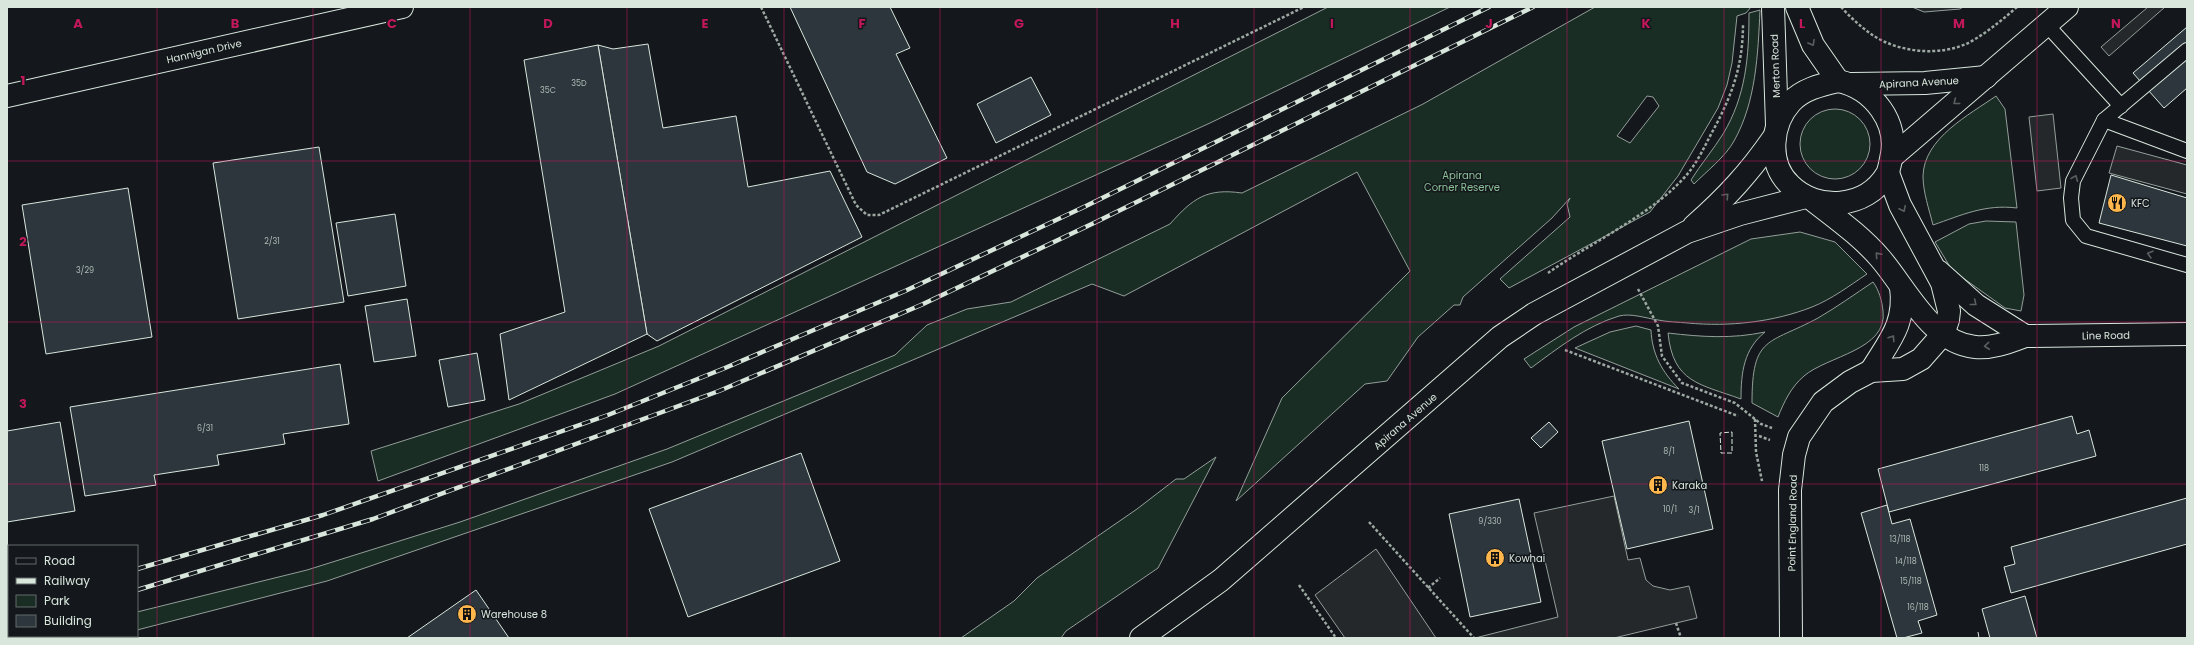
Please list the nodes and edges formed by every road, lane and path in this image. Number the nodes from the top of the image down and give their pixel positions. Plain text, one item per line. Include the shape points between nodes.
1 (402, 7) edge
2 (761, 7) edge
3 (1304, 7) edge
4 (1773, 7) edge
5 (1797, 7) edge
6 (1841, 7) edge
7 (2017, 7) edge
8 (2066, 7) edge
9 (1743, 21) dead end
10 (2046, 24) junction
11 (2187, 50) edge
12 (1986, 77) junction
13 (1845, 83) junction
14 (7, 96) edge
15 (2121, 106) junction
16 (2104, 120) junction
17 (1776, 131) junction
18 (2187, 151) edge
19 (1890, 165) junction
20 (1668, 193) dead end
21 (1810, 199) junction
22 (1687, 232) junction
23 (2187, 265) edge
24 (1934, 268) junction
25 (1901, 287) junction
26 (1639, 292) dead end
27 (1943, 334) junction
28 (2187, 334) edge
29 (2025, 336) junction
30 (1565, 350) dead end
31 (1871, 371) junction
32 (1738, 416) dead end
33 (1774, 429) dead end
34 (1759, 436) dead end
35 (1772, 441) dead end
36 (1369, 522) dead end
37 (1440, 578) dead end
38 (1299, 584) dead end
39 (1428, 588) junction
40 (1676, 623) dead end
41 (1141, 638) edge
42 (1336, 638) edge
43 (1474, 638) edge
44 (1681, 638) edge
45 (1791, 638) edge

1 - 14 main road, Hannigan Drive
2 - 3 path via 856,206 867,215 879,215
4 - 17 main road, Merton Road
5 -> 13 main road via 1814,45
6 - 7 path via 1856,22 1884,41 1909,48 1936,51 1969,42
8 - 10 main road, Apirana Avenue
9 - 20 path via 1740,66 1728,102 1689,172
10 - 12 main road, Apirana Avenue
10 - 15 lane
11 - 15 lane
12 - 13 main road, Apirana Avenue via 1925,83
12 -> 19 main road, Apirana Avenue
13 - 17 main road via 1809,89 1792,101
13 - 19 main road via 1871,97 1885,113 1892,131
15 - 16 lane
16 - 18 lane
23 -> 16 lane via 2086,236 2073,220 2072,181
17 - 21 main road via 1775,158 1780,170 1788,184
22 -> 17 main road, Apirana Avenue via 1722,201 1751,169
19 - 21 main road via 1876,187 1858,199 1837,204
19 -> 24 main road via 1900,205
21 - 22 main road, Apirana Avenue via 1740,214
25 -> 21 main road, Line Road via 1871,248
22 - 41 main road, Apirana Avenue via 1534,314 1500,338 1221,580
24 - 27 main road via 1945,292 1949,311
24 -> 29 main road via 1976,305
25 - 27 main road, Line Road via 1917,308
31 -> 25 main road via 1898,327 1903,300
26 - 33 path via 1658,326 1662,356 1682,383 1735,404 1761,424
29 -> 27 main road, Line Road via 2000,345 1976,348 1953,342
27 - 31 main road, Point England Road via 1929,352 1910,366 1892,371
28 - 29 main road, Line Road
30 - 32 path
31 - 45 main road, Point England Road via 1850,382 1823,402 1799,437 1790,490
34 - 35 path
36 - 39 path
37 - 39 path
38 - 42 path
39 - 43 path
40 - 44 path

